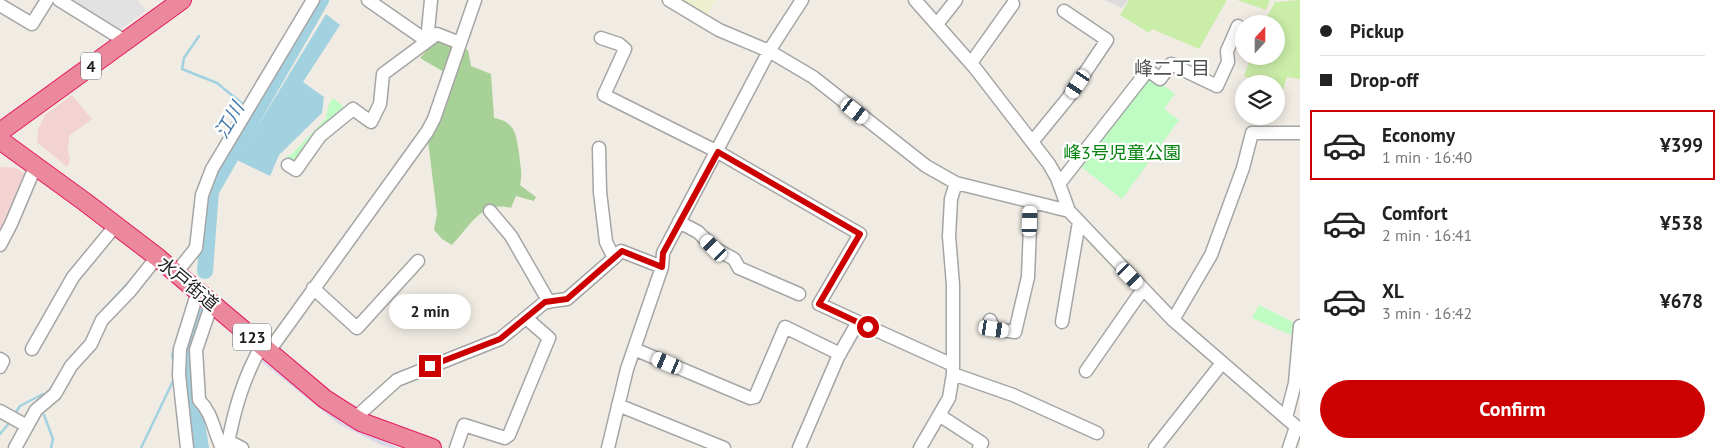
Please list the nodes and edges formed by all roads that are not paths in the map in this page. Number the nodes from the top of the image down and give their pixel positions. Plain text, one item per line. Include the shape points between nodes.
1 (47, 0) edge
2 (59, 0) edge
3 (182, 0) edge
4 (313, 0) edge
5 (368, 0) edge
6 (431, 0) edge
7 (475, 0) edge
8 (669, 0) edge
9 (802, 0) edge
10 (915, 0) edge
11 (956, 0) edge
12 (1013, 4) dead end
13 (0, 5) edge
14 (1064, 11) dead end
15 (937, 24) junction
16 (1235, 33) edge
17 (601, 38) dead end
18 (125, 41) junction
19 (427, 41) junction
20 (460, 43) junction
21 (769, 51) junction
22 (971, 63) junction
23 (0, 132) edge
24 (1300, 133) edge
25 (0, 140) edge
26 (1032, 142) junction
27 (599, 148) dead end
28 (718, 152) junction
29 (36, 165) junction
30 (288, 165) dead end
31 (956, 183) junction
32 (1059, 184) junction
33 (1031, 202) junction
34 (490, 211) dead end
35 (1069, 211) junction
36 (679, 222) junction
37 (1079, 222) junction
38 (116, 225) junction
39 (0, 245) edge
40 (156, 257) junction
41 (614, 258) junction
42 (418, 261) dead end
43 (662, 267) junction
44 (176, 273) junction
45 (313, 288) junction
46 (1143, 289) junction
47 (198, 291) junction
48 (799, 294) dead end
49 (548, 302) junction
50 (212, 303) junction
51 (526, 318) junction
52 (990, 320) dead end
53 (1173, 320) junction
54 (858, 322) junction
55 (1062, 322) dead end
56 (1300, 326) edge
57 (265, 348) junction
58 (32, 349) dead end
59 (634, 349) junction
60 (840, 354) junction
61 (0, 359) edge
62 (1222, 363) junction
63 (0, 367) edge
64 (953, 370) junction
65 (1086, 370) dead end
66 (618, 405) junction
67 (0, 411) edge
68 (939, 415) junction
69 (355, 418) junction
70 (1286, 418) junction
71 (27, 426) junction
72 (1298, 429) edge
73 (1098, 433) dead end
74 (226, 446) edge
75 (804, 446) edge
76 (15, 448) edge
77 (187, 448) edge
78 (242, 448) edge
79 (432, 448) edge
80 (456, 448) edge
81 (608, 448) edge
82 (724, 448) edge
83 (920, 448) edge
84 (979, 448) edge
85 (1156, 448) edge
86 (1289, 448) edge

1 - 13 street via 32,24
2 - 18 street
3 - 18 highway, 4
4 - 44 street via 212,169 202,195 196,248
5 - 19 street
6 - 19 street
7 - 20 street
8 - 21 street via 719,30
9 - 21 street
10 - 15 street
11 - 15 street
12 - 22 street
14 - 26 street via 1107,40 1068,98
15 - 22 street
16 - 32 street via 1227,51 1228,62 1217,86 1170,64 1160,79 1148,70
17 - 28 street via 625,49 604,95
18 - 23 highway, 4
19 - 20 street via 437,34
19 - 30 street via 382,74 380,104 371,122 353,109 320,136 296,170
20 - 45 street via 427,132
21 - 28 street
21 - 31 street via 813,78 926,166
22 - 26 street
24 - 53 street via 1252,133 1243,168 1210,255
25 - 29 highway, 水戸街道 / 123
26 - 32 street via 1050,164
27 - 41 street via 606,242
28 - 36 street
28 - 54 street via 860,234 819,304
29 - 38 highway, 水戸街道 / 123
29 - 39 street
31 - 33 street
31 - 64 street via 951,199 950,236
32 - 35 street
33 - 35 street
33 - 52 street via 1028,277 1015,332 994,329
34 - 49 street via 511,236
35 - 37 street
36 - 43 street via 663,253
36 - 48 street via 734,259 738,268
37 - 46 street
37 - 55 street
38 - 40 highway, 水戸街道 / 123
38 - 58 street via 73,276
40 - 44 highway, 水戸街道 / 123
40 - 71 street via 102,320 91,344 71,366 55,394 36,410
41 - 43 street via 622,251
41 - 49 street via 567,299
42 - 45 street via 357,328
43 - 59 street
44 - 47 highway, 水戸街道 / 123
45 - 57 street
46 - 53 street
46 - 65 street
47 - 50 highway, 水戸街道 / 123
47 - 77 street via 180,349 179,375
49 - 51 street
50 - 57 highway, 水戸街道 / 123
50 - 74 street via 196,350 199,400 210,410 214,432
51 - 69 street via 500,339 397,380
51 - 80 street via 548,338 509,435 505,438 464,425
53 - 62 street
54 - 60 street
54 - 64 street
56 - 70 street via 1295,383
57 - 69 highway, 水戸街道 / 123 via 319,394
57 - 74 street via 249,368 236,403
59 - 60 street via 750,398 755,397 785,326
59 - 66 street
60 - 75 street
61 - 63 street via 3,361
62 - 70 street
62 - 85 street
64 - 68 street via 949,398
64 - 73 street
66 - 81 street
66 - 82 street
67 - 71 street
68 - 83 street
68 - 84 street via 982,443
69 - 79 highway, 水戸街道 / 123
70 - 72 street
71 - 76 street
72 - 86 street
74 - 78 street

